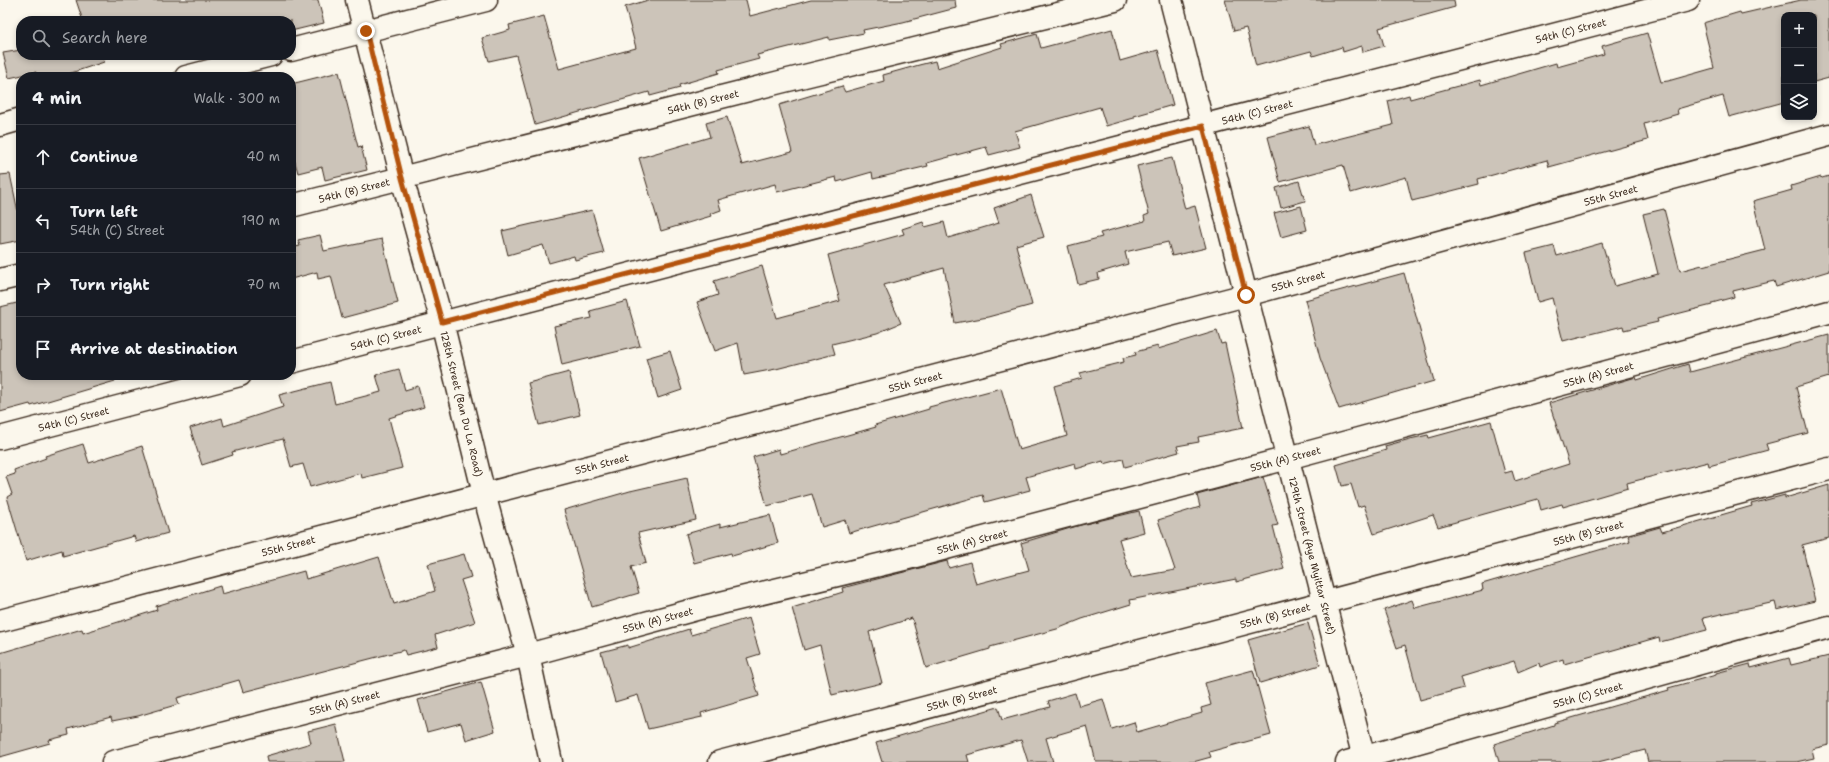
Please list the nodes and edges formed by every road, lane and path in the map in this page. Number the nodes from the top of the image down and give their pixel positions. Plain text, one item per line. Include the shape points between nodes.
1 (357, 0) edge
2 (486, 0) edge
3 (1115, 0) edge
4 (1171, 0) edge
5 (1688, 0) edge
6 (366, 31) junction
7 (296, 49) edge
8 (252, 60) edge
9 (205, 72) edge
10 (16, 120) edge
11 (0, 125) edge
12 (1203, 126) junction
13 (1829, 135) edge
14 (402, 178) junction
15 (296, 205) edge
16 (16, 276) edge
17 (0, 280) edge
18 (1246, 295) junction
19 (1829, 312) edge
20 (442, 322) junction
21 (296, 361) edge
22 (221, 380) edge
23 (0, 438) edge
24 (1288, 458) junction
25 (1829, 470) edge
26 (484, 494) junction
27 (1325, 603) junction
28 (0, 621) edge
29 (1829, 627) edge
30 (528, 655) junction
31 (1359, 761) edge
32 (113, 762) edge
33 (551, 762) edge
34 (720, 762) edge

1 - 6 street, 128th Street (Ban Du La Road)
2 - 6 street
3 - 14 street, 54th (B) Street
4 - 12 street, 129th Street (Aye Myittar Street)
5 - 12 street, 54th (C) Street
6 - 7 street
6 - 14 street, 128th Street (Ban Du La Road)
8 - 9 street
10 - 11 street
12 - 18 street, 129th Street (Aye Myittar Street)
12 - 20 street, 54th (C) Street
13 - 18 street, 55th Street
14 - 15 street, 54th (B) Street
14 - 20 street, 128th Street (Ban Du La Road)
16 - 17 street
18 - 24 street, 129th Street (Aye Myittar Street)
18 - 26 street, 55th Street
19 - 24 street, 55th (A) Street
20 - 21 street, 54th (C) Street
20 - 26 street, 128th Street (Ban Du La Road)
22 - 23 street, 54th (C) Street
24 - 27 street, 129th Street (Aye Myittar Street)
24 - 30 street, 55th (A) Street via 915,556 704,607
25 - 27 street, 55th (B) Street
26 - 28 street, 55th Street
26 - 30 street, 128th Street (Ban Du La Road)
27 - 31 street, 129th Street (Aye Myittar Street)
27 - 34 street, 55th (B) Street
29 - 31 street, 55th (C) Street
30 - 32 street, 55th (A) Street
30 - 33 street, 128th Street (Ban Du La Road)

